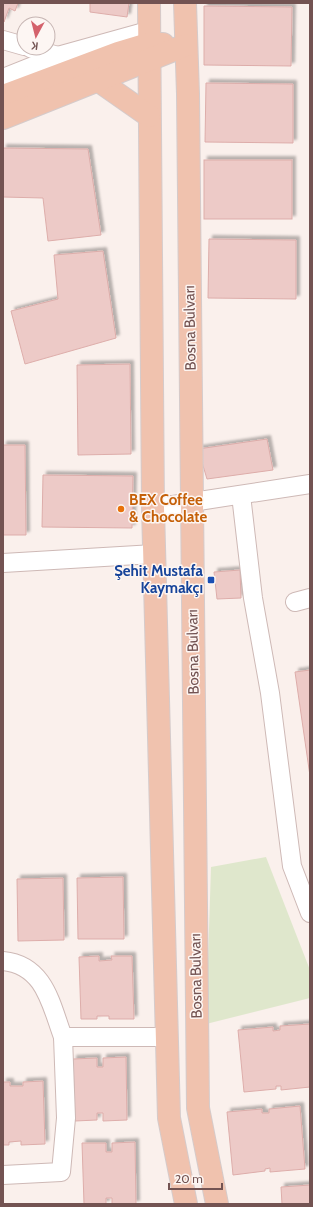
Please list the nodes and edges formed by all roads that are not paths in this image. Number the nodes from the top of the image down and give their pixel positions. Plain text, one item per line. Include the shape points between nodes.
1 (149, 3) edge
2 (185, 3) edge
3 (3, 40) edge
4 (16, 44) edge
5 (148, 45) junction
6 (186, 45) junction
7 (118, 46) junction
8 (58, 56) joint
9 (3, 78) edge
10 (99, 81) junction
11 (3, 96) edge
12 (149, 116) junction
13 (3, 118) edge
14 (310, 484) edge
15 (241, 495) junction
16 (192, 502) junction
17 (153, 508) junction
18 (154, 554) junction
19 (3, 563) edge
20 (310, 913) edge
21 (3, 961) edge
22 (63, 1037) junction
23 (167, 1037) junction
24 (3, 1175) edge
25 (186, 1204) edge
26 (217, 1204) edge

1 - 5 main road, Bosna Bulvarı
2 - 6 main road, Bosna Bulvarı
3 - 4 street
5 - 6 main road
5 - 7 main road
5 - 10 main road
5 - 12 main road, Bosna Bulvarı
6 - 16 main road, Bosna Bulvarı
7 - 8 street
7 - 11 main road
8 - 9 street
10 - 12 main road
10 - 13 main road
12 - 17 main road, Bosna Bulvarı
14 - 15 street
15 - 16 street
15 - 20 street via 253,598 270,693 292,866
16 - 17 street
16 - 26 main road, Bosna Bulvarı via 198,1108
17 - 18 main road, Bosna Bulvarı
18 - 19 street
18 - 23 main road, Bosna Bulvarı
21 - 22 street via 25,967 44,984
22 - 23 street
22 - 24 street via 66,1118 61,1172
23 - 25 main road, Bosna Bulvarı via 169,1118

